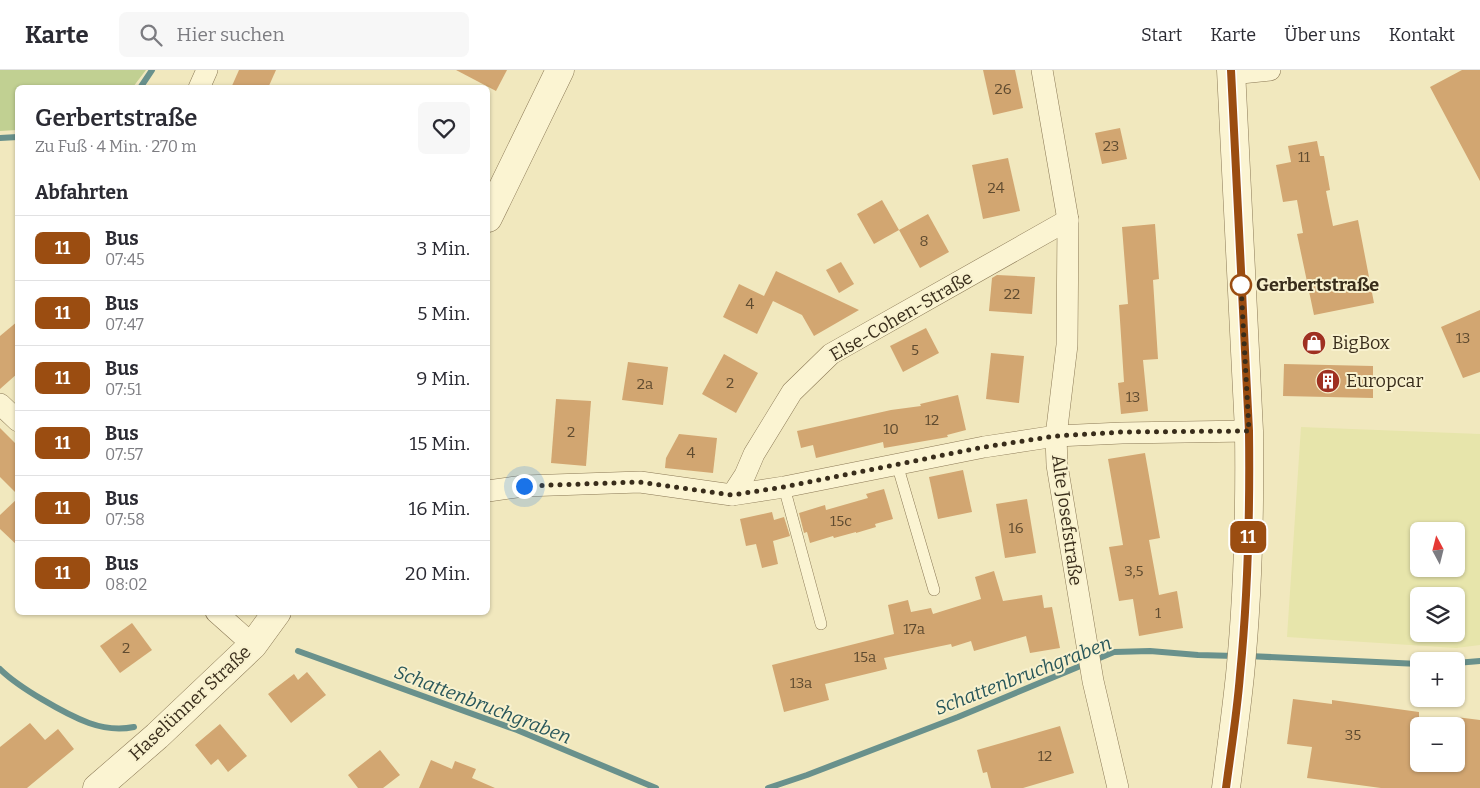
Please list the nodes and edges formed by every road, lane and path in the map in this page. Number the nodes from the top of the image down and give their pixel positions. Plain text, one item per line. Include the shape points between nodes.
1 (207, 70) edge
2 (560, 70) edge
3 (1042, 70) edge
4 (1270, 70) edge
5 (1231, 72) edge
6 (200, 85) edge
7 (490, 214) edge
8 (1068, 220) junction
9 (0, 404) edge
10 (15, 418) edge
11 (1249, 431) junction
12 (1056, 436) junction
13 (897, 464) junction
14 (784, 487) junction
15 (490, 491) edge
16 (732, 495) junction
17 (934, 590) dead end
18 (219, 615) edge
19 (275, 615) edge
20 (821, 624) dead end
21 (253, 645) junction
22 (97, 788) edge
23 (1118, 788) edge
24 (1226, 788) edge

1 - 6 street
2 - 7 street
3 - 8 street, Alte Josefstraße
4 - 5 street
5 - 11 street
8 - 12 street, Alte Josefstraße via 1067,345
8 - 16 street, Else-Cohen-Straße via 831,354 792,392
9 - 10 street
11 - 12 street
11 - 24 street via 1243,640
12 - 13 street
12 - 23 street, Alte Josefstraße via 1057,466 1086,646
13 - 14 street
13 - 17 lane
14 - 16 street
14 - 20 lane
15 - 16 street via 524,486 640,482
18 - 21 street
19 - 21 street, Haselünner Straße
21 - 22 street, Haselünner Straße via 158,736

